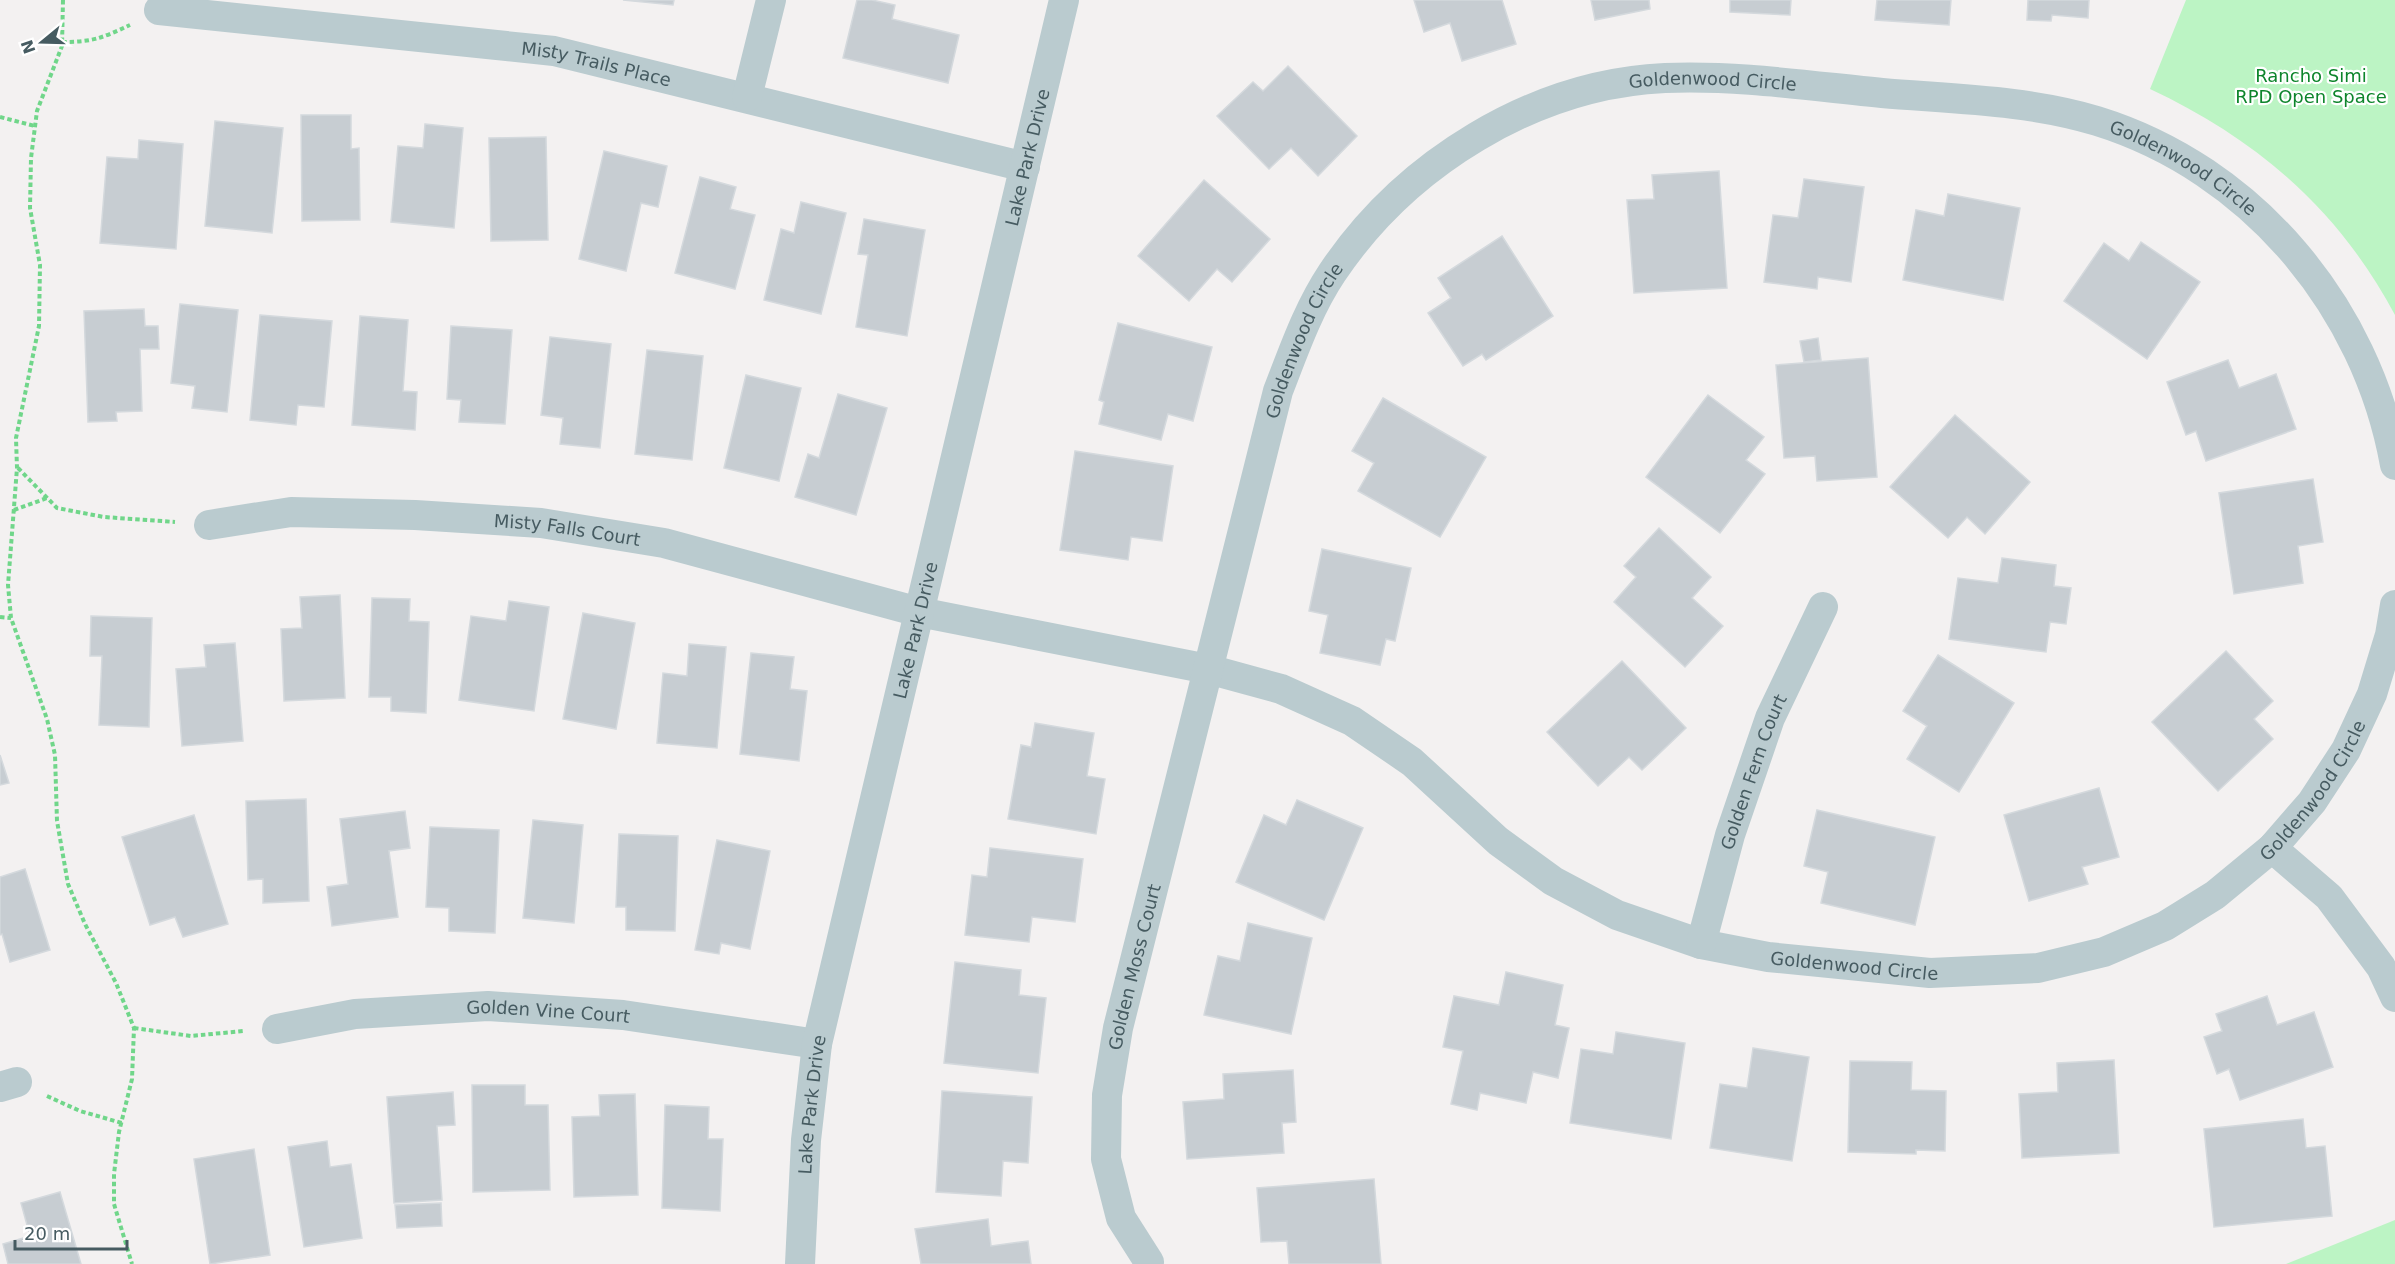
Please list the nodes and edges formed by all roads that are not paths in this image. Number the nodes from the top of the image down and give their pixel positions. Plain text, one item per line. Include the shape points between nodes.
1 (771, 0) edge
2 (1064, 0) edge
3 (159, 10) road end
4 (326, 13) edge
5 (747, 97) junction
6 (1025, 167) junction
7 (2395, 465) edge
8 (209, 525) road end
9 (2395, 605) edge
10 (1823, 607) dead end
11 (919, 612) junction
12 (1209, 669) junction
13 (2272, 848) junction
14 (1701, 944) junction
15 (2395, 997) edge
16 (277, 1029) road end
17 (817, 1044) junction
18 (1149, 1262) dead end
19 (800, 1264) edge

1 - 5 street
2 - 6 street, Lake Park Drive
3 - 4 street, Misty Trails Place
4 - 5 street, Misty Trails Place via 554,51
5 - 6 street, Misty Trails Place
6 - 11 street, Lake Park Drive
7 - 12 street, Goldenwood Circle via 2380,402 2356,345 2325,292 2287,243 2250,207 2210,176 2156,145 2100,122 2040,107 1727,79 1663,78 1605,86 1550,101 1491,127 1447,154 1366,226 1331,274 1303,325 1278,391
8 - 11 street, Misty Falls Court via 291,512 541,523 664,543
9 - 13 street, Goldenwood Circle via 2372,694 2346,750 2313,802
10 - 14 street, Golden Fern Court via 1770,718 1731,835
11 - 12 street, Goldenwood Circle
11 - 17 street, Lake Park Drive
12 - 14 street, Goldenwood Circle via 1281,689 1352,721 1412,762 1498,841 1553,881 1617,915
12 - 18 street, Golden Moss Court via 1118,1028 1107,1095 1106,1159 1120,1218
13 - 14 street, Goldenwood Circle via 2215,895 2165,926 2104,952 2038,968 1930,973 1768,957
13 - 15 street via 2329,897 2381,967
16 - 17 street, Golden Vine Court via 355,1014 488,1005 623,1015
17 - 19 street, Lake Park Drive via 806,1140

